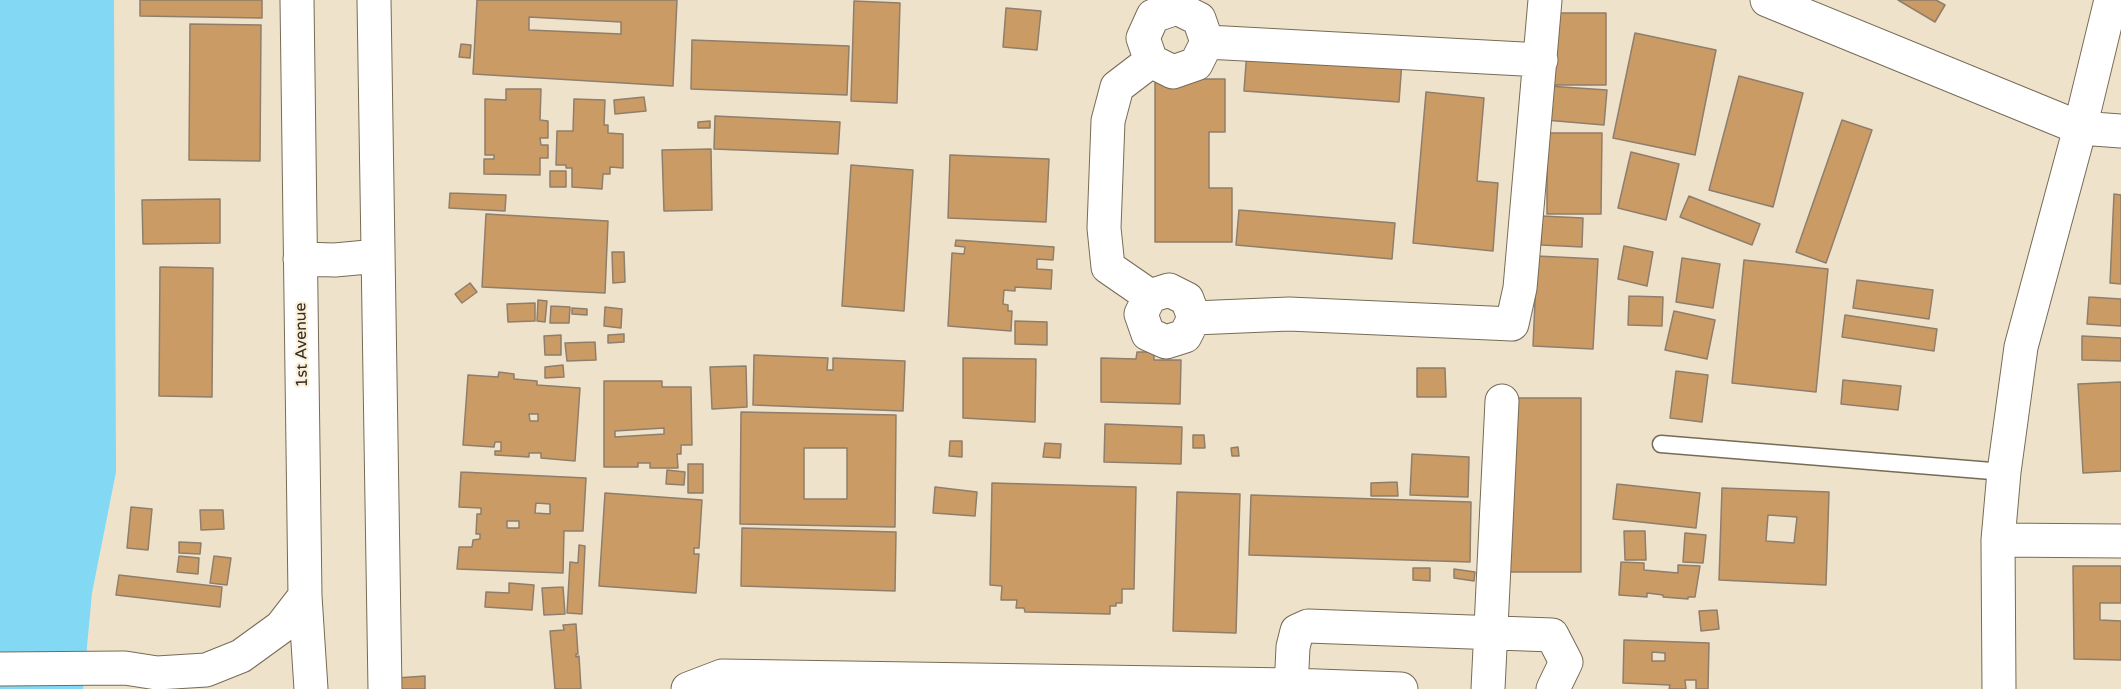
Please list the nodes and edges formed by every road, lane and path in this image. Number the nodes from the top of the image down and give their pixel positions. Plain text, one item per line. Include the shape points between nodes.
1 (297, 0) edge
2 (374, 0) edge
3 (1545, 0) edge
4 (2110, 0) edge
5 (1783, 4) edge
6 (1207, 42) junction
7 (1541, 60) junction
8 (1150, 61) junction
9 (2080, 129) junction
10 (2121, 131) edge
11 (378, 256) junction
12 (300, 260) junction
13 (1502, 401) dead end
14 (1660, 444) dead end
15 (2004, 472) junction
16 (1998, 540) junction
17 (2121, 542) edge
18 (305, 596) junction
19 (1490, 634) junction
20 (0, 669) edge
21 (1291, 687) edge
22 (311, 689) edge
23 (385, 689) edge
24 (688, 689) edge
25 (1401, 689) edge
26 (1488, 689) edge
27 (1553, 689) edge
28 (1999, 689) edge

1 - 12 street, 1st Avenue
2 - 11 street
3 - 7 street
4 - 9 street
5 - 9 street
6 - 7 street
6 - 8 street via 1196,64 1173,72
6 - 8 street via 1199,19 1176,8 1153,16 1143,38
7 - 8 street via 1520,288 1512,324 1289,314 1194,318 1185,336 1166,342 1148,334 1141,314 1150,296 1108,267 1104,228 1108,122 1117,87
9 - 10 street
9 - 15 street via 2021,347
11 - 12 street
11 - 23 street
12 - 18 street, 1st Avenue
13 - 19 street
14 - 15 lane
15 - 16 street
16 - 17 street
16 - 28 street
18 - 20 street via 281,627 241,656 206,670 157,673 125,668
18 - 22 street, 1st Avenue
19 - 21 street via 1308,626 1297,631
19 - 26 street
19 - 27 street via 1552,634 1566,662
21 - 24 street via 722,676
21 - 25 street

